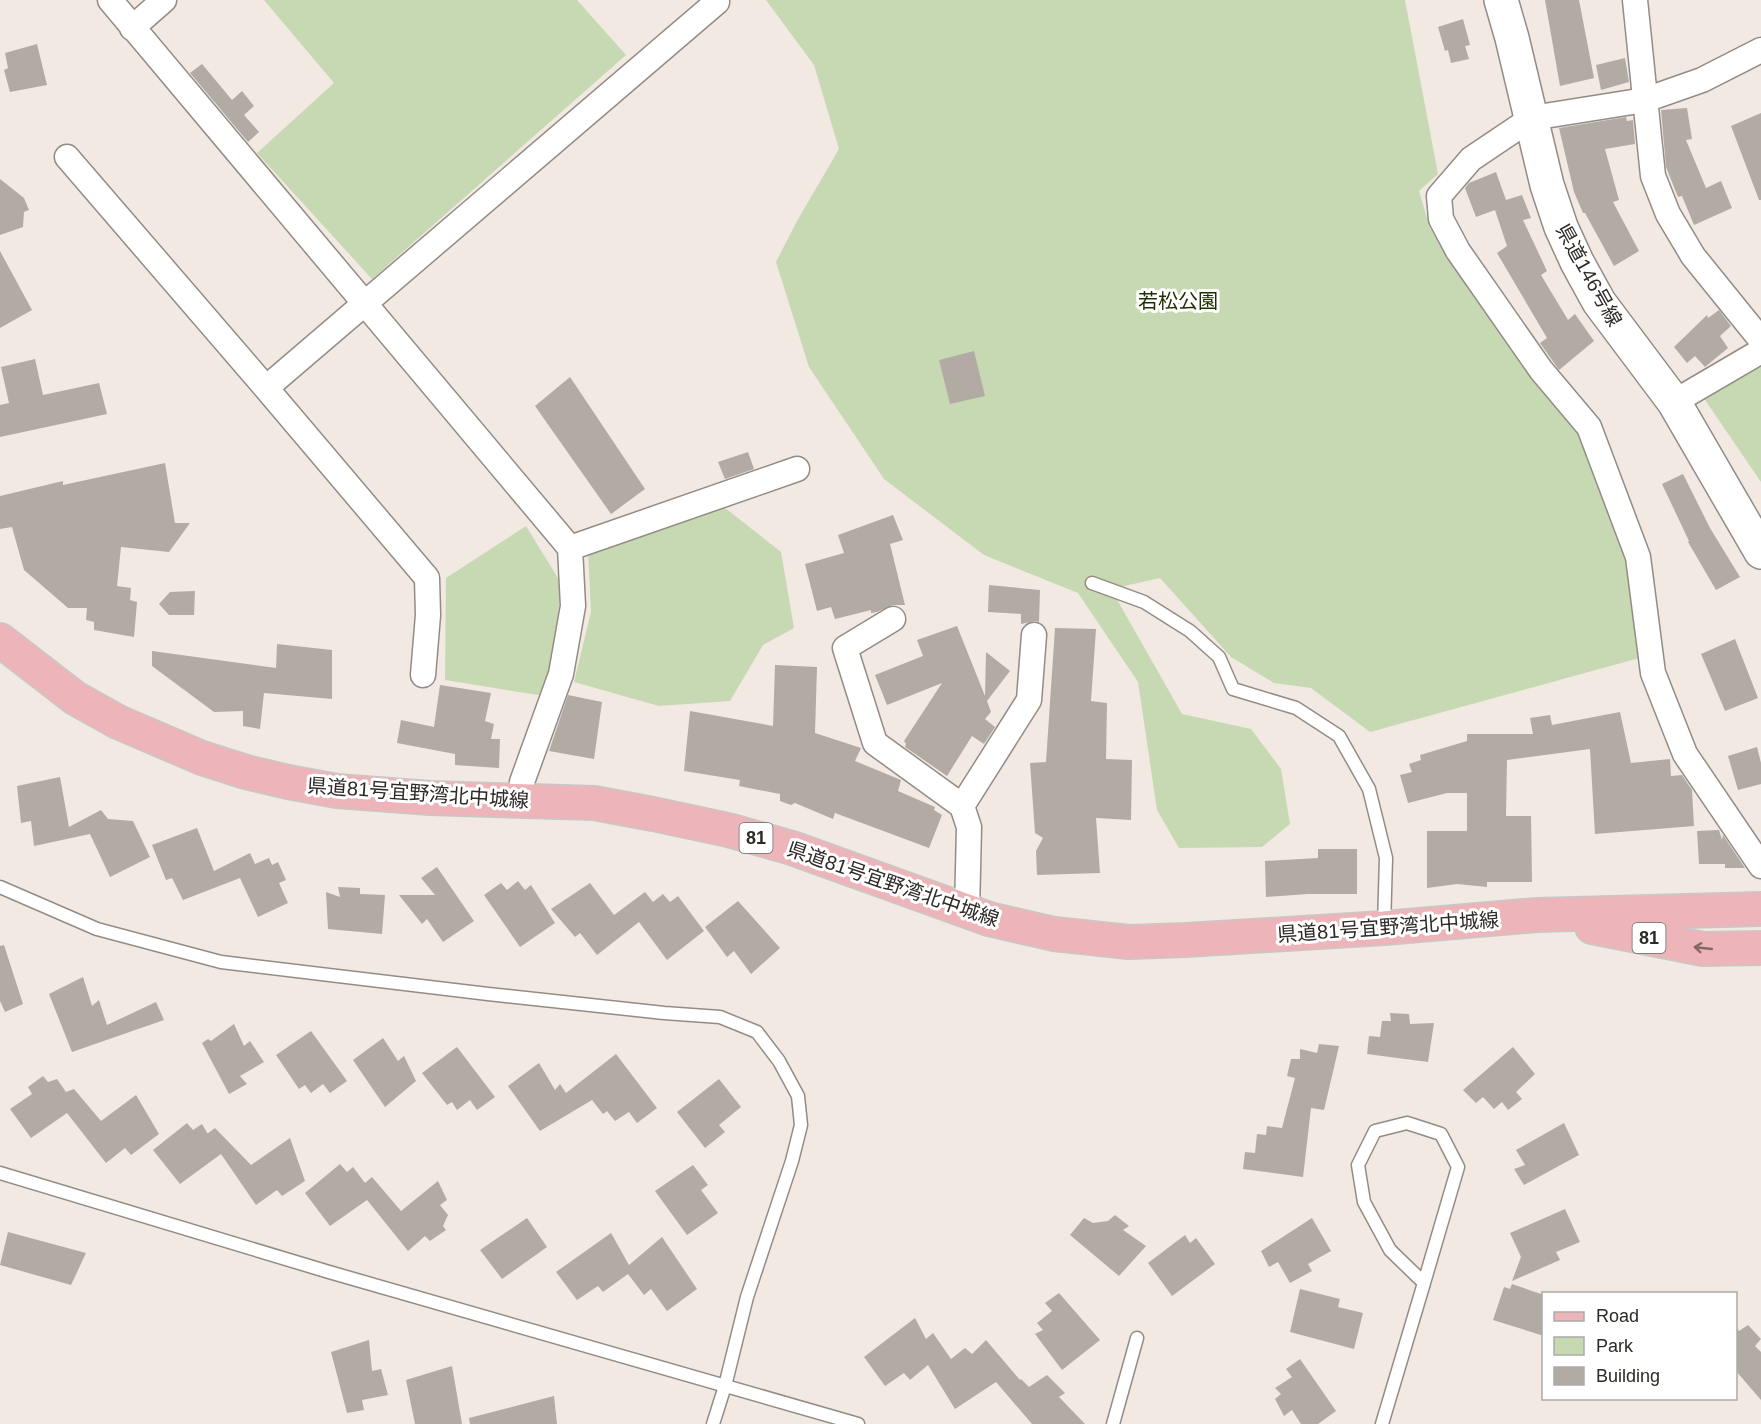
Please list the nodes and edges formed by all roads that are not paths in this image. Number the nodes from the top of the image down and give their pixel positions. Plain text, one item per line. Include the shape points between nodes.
1 (110, 0) edge
2 (164, 0) edge
3 (1501, 0) edge
4 (1635, 0) edge
5 (717, 2) dead end
6 (132, 28) junction
7 (1761, 50) edge
8 (1645, 100) junction
9 (1532, 118) junction
10 (67, 157) dead end
11 (364, 303) junction
12 (1761, 340) edge
13 (1761, 351) edge
14 (266, 388) junction
15 (1674, 402) junction
16 (797, 469) dead end
17 (570, 548) junction
18 (1761, 552) edge
19 (1092, 583) dead end
20 (892, 619) dead end
21 (1034, 635) dead end
22 (0, 640) edge
23 (423, 675) dead end
24 (522, 801) junction
25 (962, 806) junction
26 (1761, 866) edge
27 (0, 887) edge
28 (1761, 909) edge
29 (967, 911) junction
30 (1537, 915) junction
31 (1384, 928) junction
32 (1761, 948) edge
33 (0, 1173) edge
34 (1424, 1283) junction
35 (1137, 1338) dead end
36 (725, 1386) junction
37 (713, 1424) edge
38 (858, 1424) edge
39 (1113, 1424) edge
40 (1382, 1424) edge

1 - 6 street
2 - 6 street
3 - 9 main road, 県道146号線
4 - 8 street
5 - 11 street
6 - 11 street
7 - 8 street via 1702,80
8 - 9 street
8 - 12 street via 1653,176 1668,214 1693,256
9 - 15 main road, 県道146号線 via 1547,185 1577,262 1599,302
9 - 26 street via 1471,159 1439,196 1441,219 1458,251 1540,370 1588,427 1638,557 1653,673 1685,754
10 - 14 street
11 - 14 street
11 - 17 street
13 - 15 street
14 - 23 street via 427,578
15 - 18 main road, 県道146号線
16 - 17 street
17 - 24 street via 573,606 561,674 522,782
19 - 31 lane via 1144,602 1190,631 1219,657 1233,689 1296,708 1339,736 1369,789 1386,858
20 - 25 street via 845,648 875,743
21 - 25 street via 1029,700
22 - 24 main road, 県道81号宜野湾北中城線 / 81 via 75,698 164,743 213,761 337,791
24 - 29 main road, 県道81号宜野湾北中城線 / 81 via 594,803 728,830 792,848
25 - 29 street via 969,827
27 - 36 lane via 97,929 221,962 500,996 720,1017 757,1032 798,1096 801,1125 747,1297
28 - 30 main road, 県道81号宜野湾北中城線 / 81
29 - 31 main road, 県道81号宜野湾北中城線 / 81 via 1054,934 1129,942
30 - 31 main road, 県道81号宜野湾北中城線 / 81
32 -> 30 main road, 県道81号宜野湾北中城線 / 81 via 1703,950
33 - 36 lane
34 - 34 lane via 1458,1167 1441,1134 1407,1123 1375,1131 1358,1165 1364,1202 1390,1250
34 - 40 lane
35 - 39 lane
36 - 37 lane
36 - 38 lane

